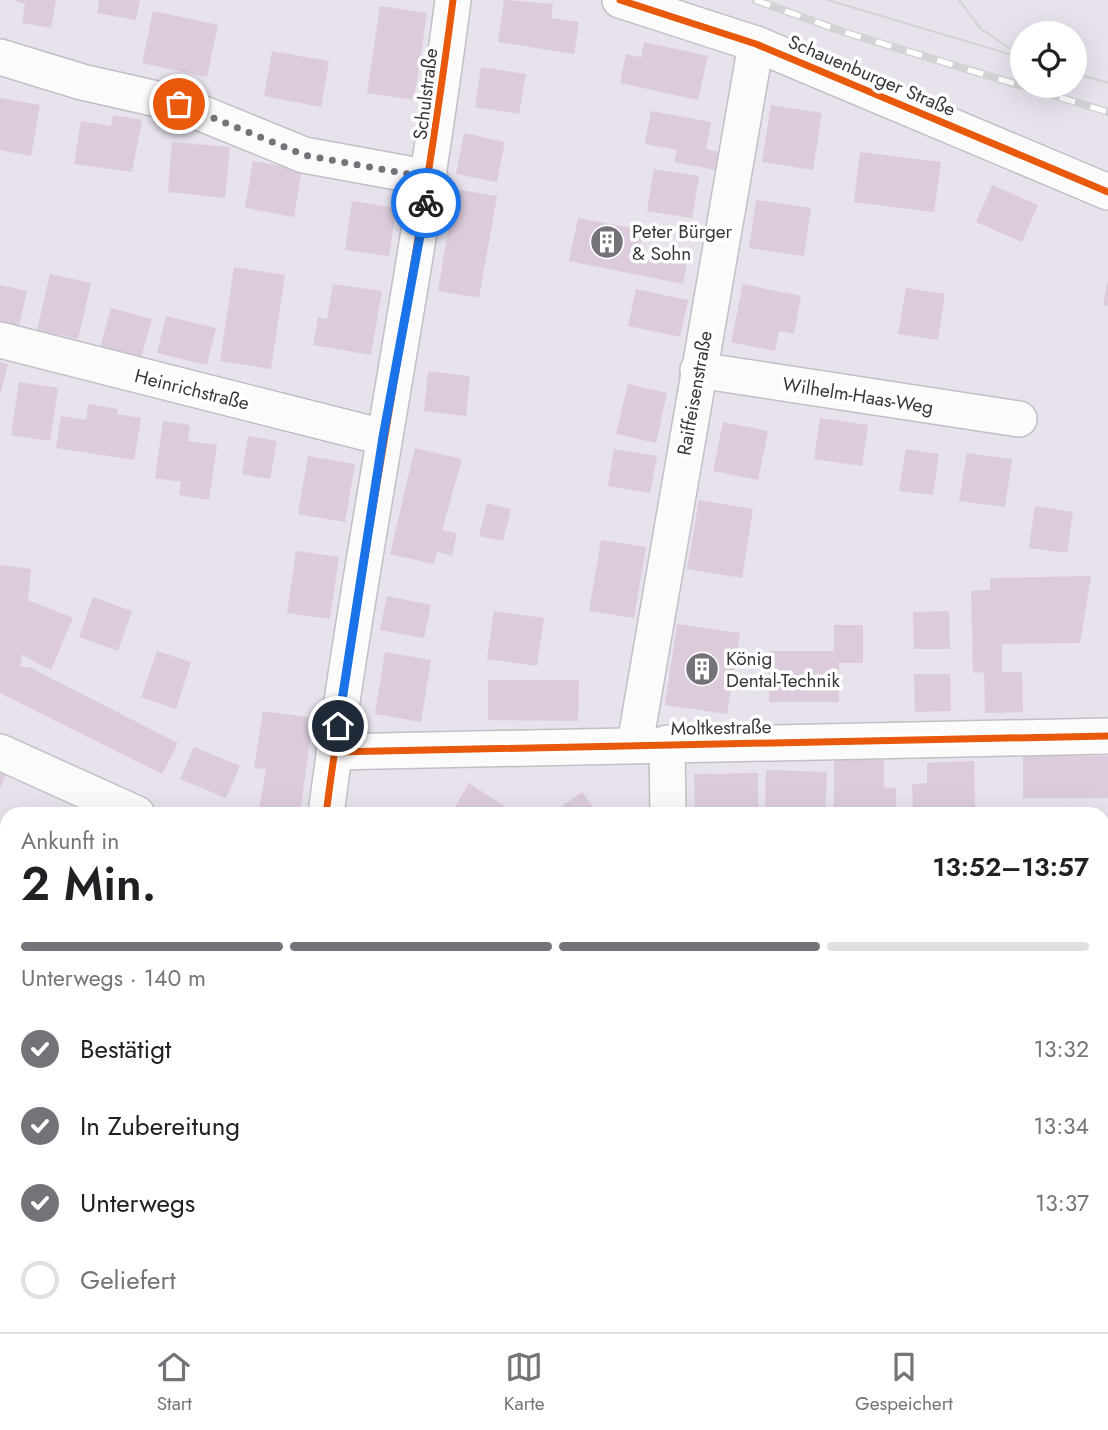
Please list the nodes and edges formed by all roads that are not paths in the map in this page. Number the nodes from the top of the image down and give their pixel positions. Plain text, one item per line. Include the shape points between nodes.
1 (453, 0) edge
2 (620, 0) edge
3 (756, 44) junction
4 (0, 58) edge
5 (430, 178) junction
6 (1108, 192) edge
7 (0, 340) edge
8 (698, 370) junction
9 (1019, 419) dead end
10 (383, 437) junction
11 (1108, 736) edge
12 (651, 743) junction
13 (0, 752) edge
14 (334, 752) junction
15 (89, 804) edge
16 (327, 807) edge
17 (666, 807) edge

1 - 5 street, Schulstraße
2 - 3 street, Schauenburger Straße
3 - 6 street, Schauenburger Straße
3 - 8 street, Raiffeisenstraße
4 - 5 street via 179,104 304,155
5 - 10 street, Schulstraße
7 - 10 street, Heinrichstraße
8 - 9 street, Wilhelm-Haas-Weg
8 - 12 street, Raiffeisenstraße
10 - 14 street, Schulstraße
11 - 12 street, Moltkestraße
12 - 14 street, Moltkestraße
12 - 17 street, Raiffeisenstraße
13 - 15 street
14 - 16 street, Schulstraße

